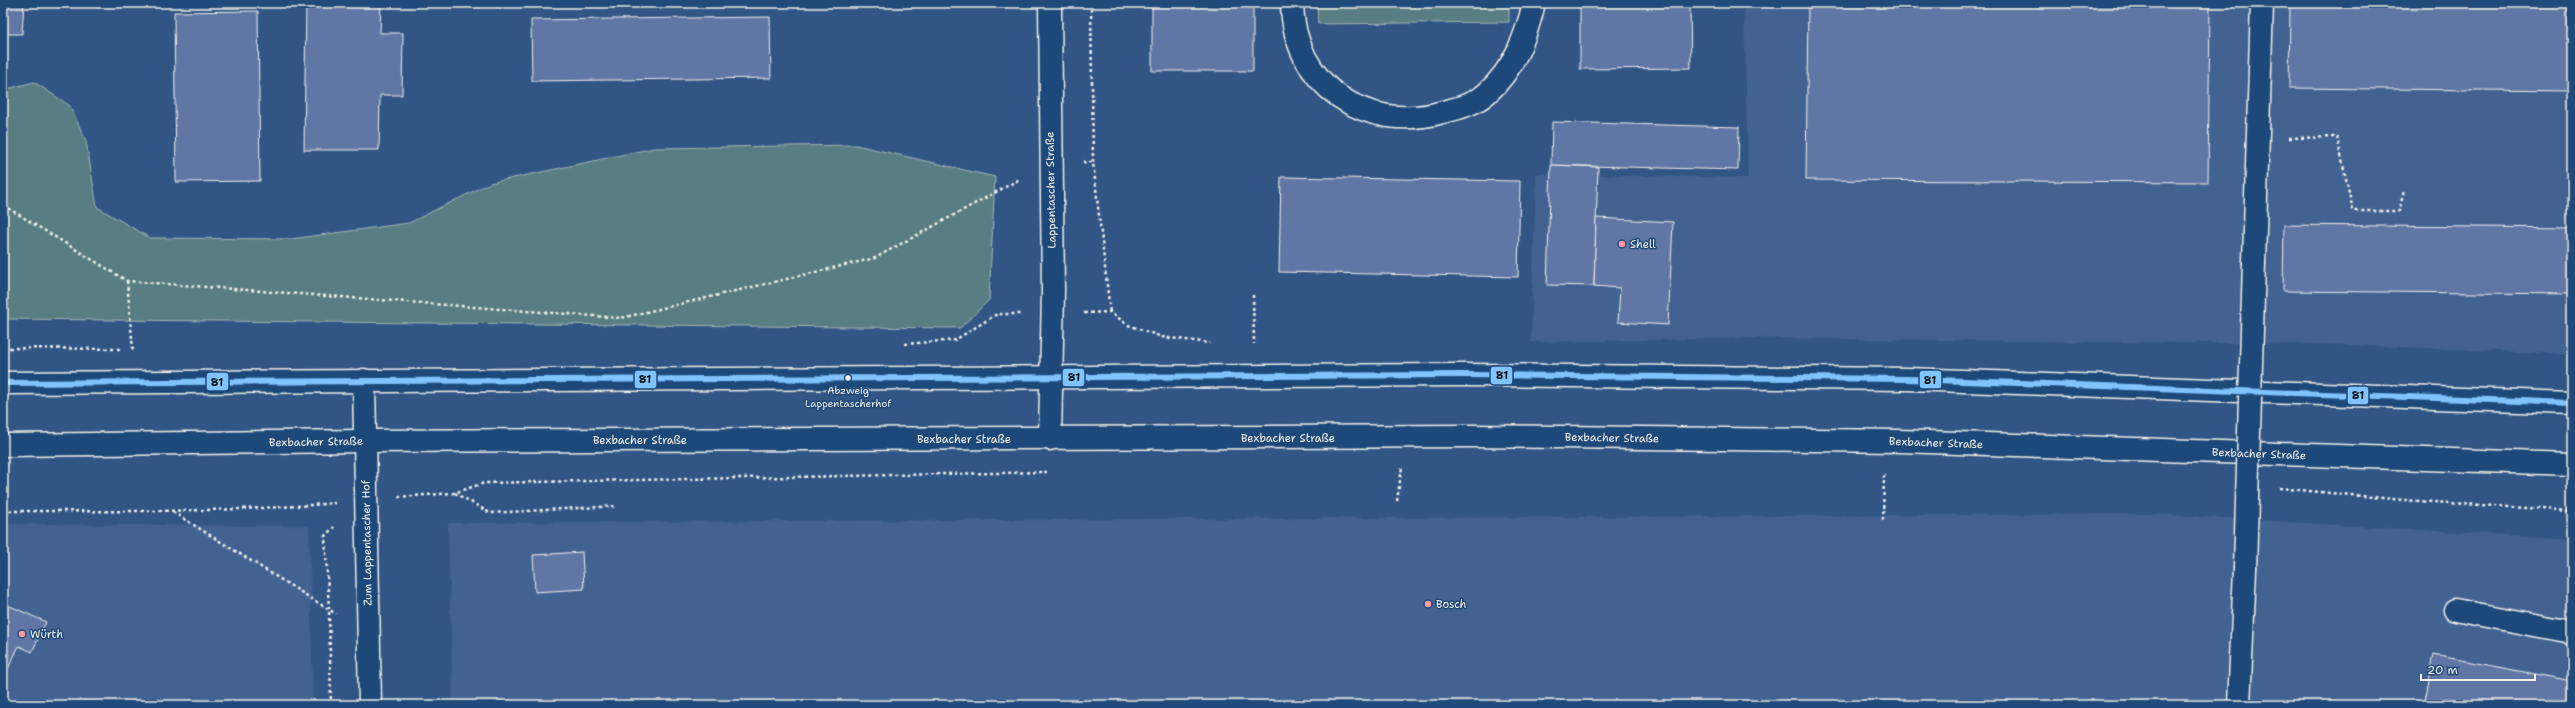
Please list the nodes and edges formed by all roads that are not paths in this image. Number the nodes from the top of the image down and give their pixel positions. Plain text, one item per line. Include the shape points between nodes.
1 (1050, 3) edge
2 (1292, 3) edge
3 (1534, 3) edge
4 (2262, 3) edge
5 (1051, 376) junction
6 (364, 380) junction
7 (3, 384) edge
8 (2572, 403) edge
9 (1050, 439) junction
10 (366, 441) junction
11 (3, 445) edge
12 (2572, 464) edge
13 (2455, 610) dead end
14 (2572, 632) edge
15 (370, 705) edge
16 (2239, 705) edge

1 - 5 main road, Lappentascher Straße via 1053,291
2 - 3 main road via 1292,20 1301,46 1314,70 1335,95 1366,112 1392,118 1427,117 1466,106 1487,93 1514,60 1526,34
4 - 16 main road, bridge
5 - 6 main road via 459,382
5 - 8 main road via 1908,379
5 - 9 main road, Lappentascher Straße
6 - 7 main road
6 - 10 main road, Zum Lappentascher Hof
9 - 10 main road, Bexbacher Straße
9 - 12 main road, Bexbacher Straße via 1472,436 1899,442
10 - 11 main road, Bexbacher Straße
10 - 15 main road, Zum Lappentascher Hof
13 - 14 main road

